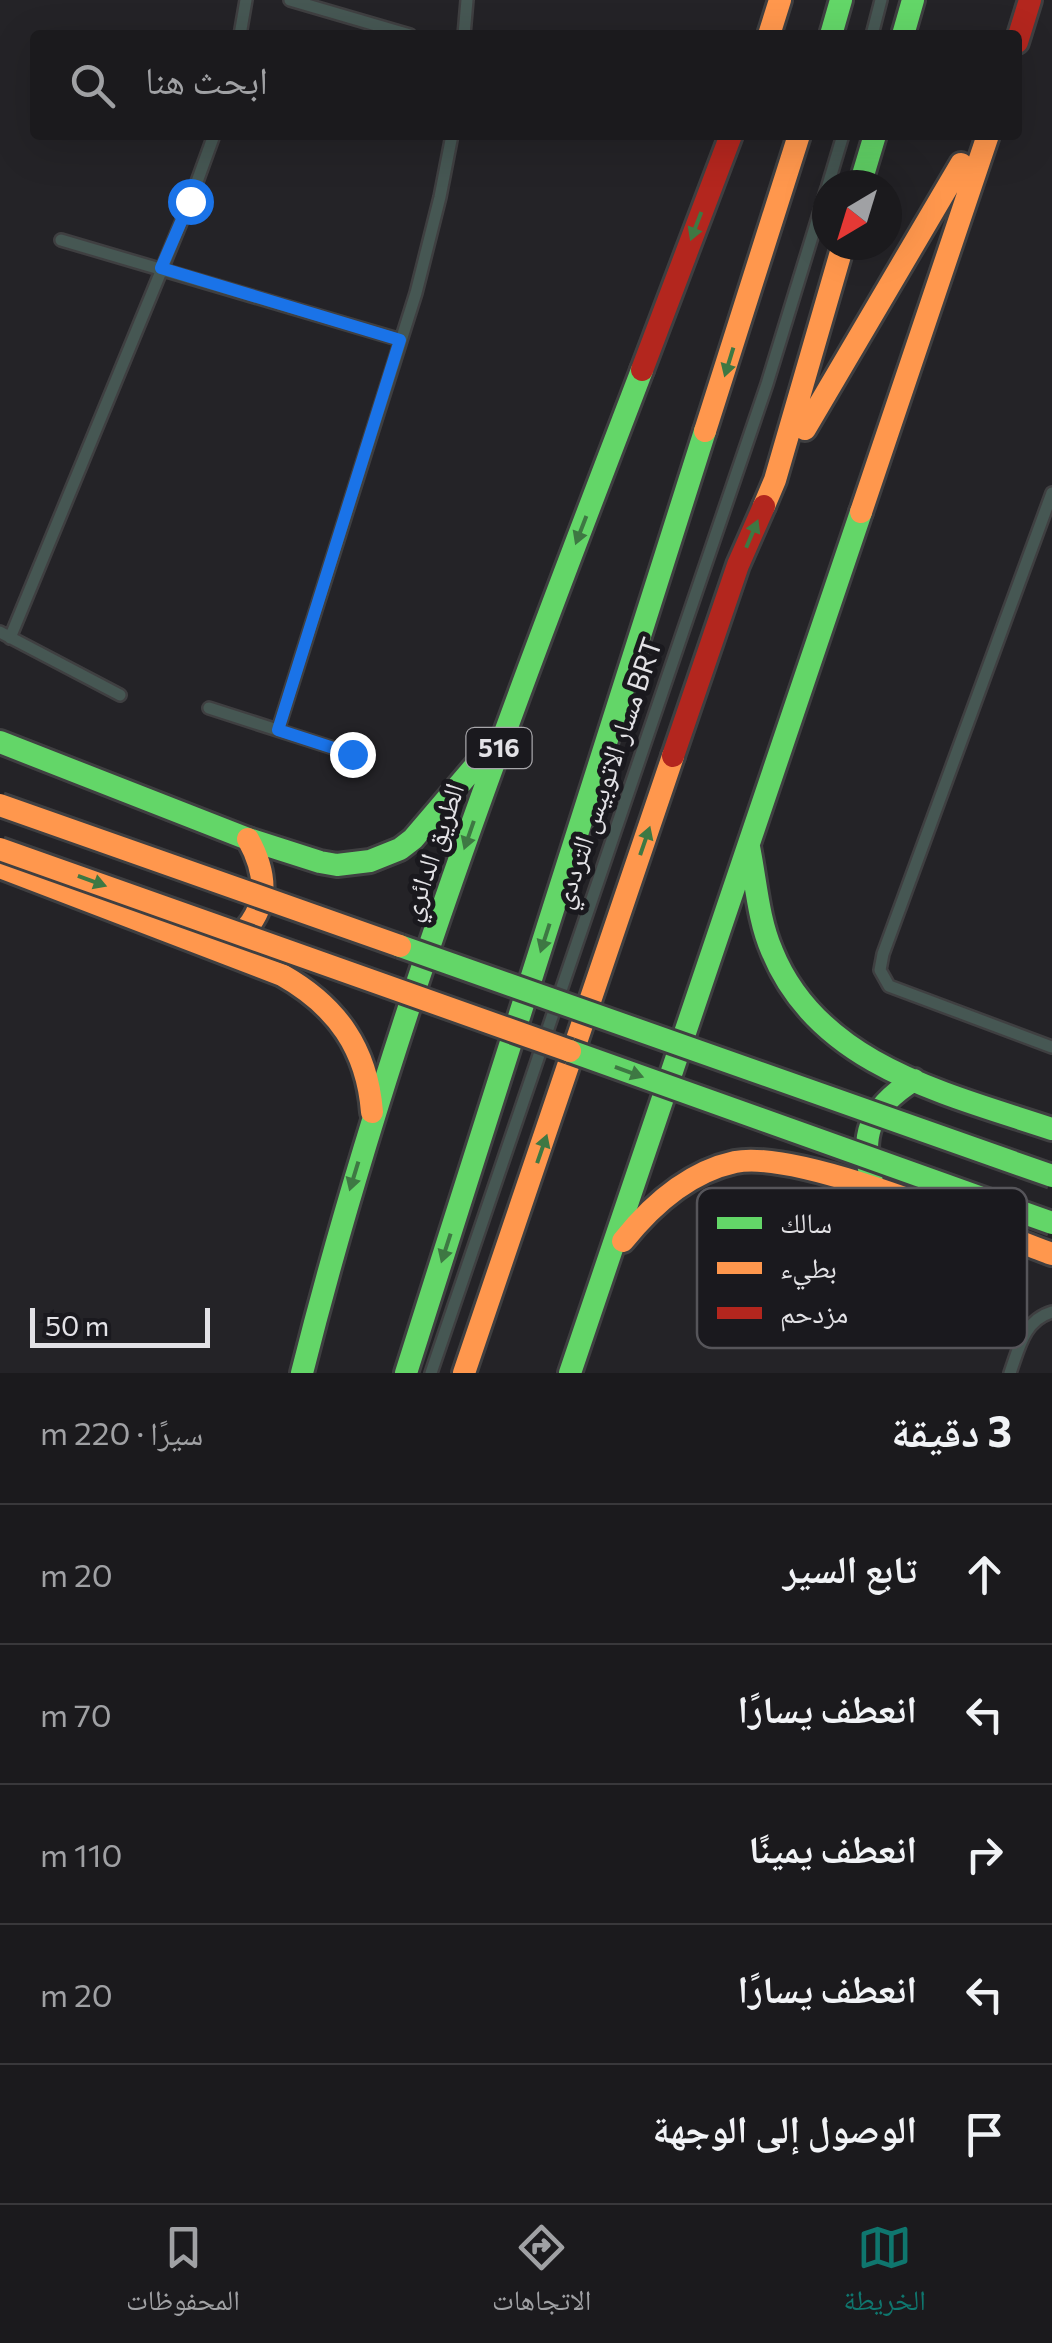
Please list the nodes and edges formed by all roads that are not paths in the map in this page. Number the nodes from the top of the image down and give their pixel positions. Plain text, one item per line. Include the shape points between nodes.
1 (246, 0) edge
2 (290, 0) edge
3 (467, 0) edge
4 (841, 0) edge
5 (881, 0) edge
6 (913, 0) edge
7 (1030, 0) edge
8 (241, 30) edge
9 (393, 30) edge
10 (464, 30) edge
11 (832, 30) edge
12 (873, 30) edge
13 (904, 30) edge
14 (1021, 30) edge
15 (212, 140) edge
16 (451, 140) edge
17 (729, 140) edge
18 (798, 140) edge
19 (842, 140) edge
20 (874, 140) edge
21 (975, 140) edge
22 (986, 140) edge
23 (833, 170) edge
24 (864, 170) edge
25 (812, 239) edge
26 (62, 240) dead end
27 (839, 260) edge
28 (161, 268) junction
29 (400, 340) junction
30 (775, 480) junction
31 (1051, 496) edge
32 (5, 635) edge
33 (120, 695) dead end
34 (209, 708) dead end
35 (506, 728) junction
36 (278, 730) junction
37 (0, 742) edge
38 (352, 754) dead end
39 (0, 805) edge
40 (248, 839) junction
41 (750, 847) junction
42 (0, 848) edge
43 (0, 867) edge
44 (220, 951) junction
45 (1052, 1047) edge
46 (914, 1080) junction
47 (372, 1117) junction
48 (1052, 1128) edge
49 (1052, 1176) edge
50 (870, 1188) edge
51 (874, 1188) edge
52 (954, 1188) edge
53 (1027, 1214) edge
54 (1052, 1223) edge
55 (1027, 1245) edge
56 (1052, 1254) edge
57 (604, 1270) junction
58 (1052, 1312) edge
59 (1027, 1329) edge
60 (1020, 1348) edge
61 (302, 1373) edge
62 (406, 1373) edge
63 (431, 1373) edge
64 (464, 1373) edge
65 (570, 1373) edge
66 (1010, 1373) edge

1 - 8 lane
2 - 9 lane
3 - 10 lane
4 - 11 main road
5 - 12 lane
6 - 13 main road
7 - 14 main road
15 - 28 lane
16 - 29 lane
17 -> 35 main road, الطريق الدائري / 516
18 -> 62 main road
19 - 23 lane, مسار الاتوبيس الترددي BRT
20 - 24 main road
21 - 30 main road
22 - 41 main road
25 - 63 lane, مسار الاتوبيس الترددي BRT
26 - 28 lane
27 - 30 main road
28 - 29 lane
28 - 32 lane
29 - 36 lane
64 -> 30 main road via 738,566
31 - 45 lane via 880,970 889,986
32 - 33 lane
34 - 36 lane
35 - 40 main road via 426,828 385,856 337,865
35 -> 47 main road, الطريق الدائري / 516
36 - 38 lane
37 - 40 main road
39 - 49 main road, bridge
40 - 44 main road via 265,880 261,910 244,935
41 - 46 main road via 771,949 794,996 851,1051
41 - 57 main road
42 -> 52 main road, bridge
43 - 44 main road
44 - 47 main road via 298,983 338,1017 364,1064
46 - 48 main road
46 - 51 main road via 894,1090 869,1125 864,1147
47 -> 61 main road, الطريق الدائري / 516
50 - 57 main road via 783,1163 726,1166 660,1201
53 -> 54 main road, bridge
55 - 56 main road
57 - 65 main road
58 - 59 lane
60 - 66 lane

